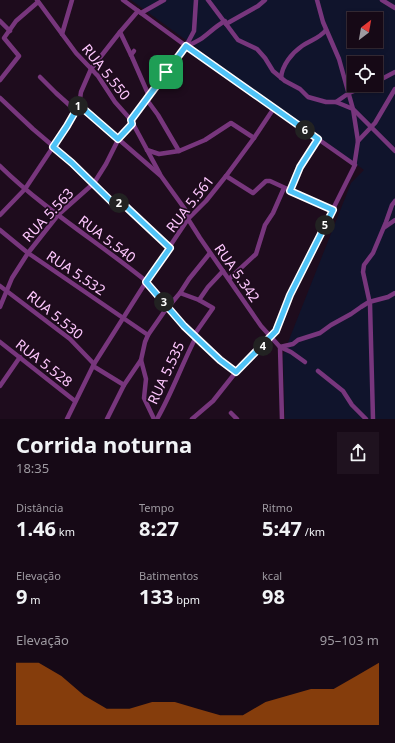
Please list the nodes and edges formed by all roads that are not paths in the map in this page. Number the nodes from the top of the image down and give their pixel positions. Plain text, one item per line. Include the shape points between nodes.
1 (72, 0) edge
2 (123, 0) edge
3 (164, 0) edge
4 (196, 0) edge
5 (208, 0) edge
6 (265, 0) edge
7 (317, 0) edge
8 (382, 0) edge
9 (38, 1) edge
10 (395, 8) edge
11 (140, 12) junction
12 (0, 21) edge
13 (226, 23) junction
14 (326, 30) junction
15 (10, 31) junction
16 (120, 32) junction
17 (62, 34) junction
18 (186, 46) junction
19 (91, 69) junction
20 (395, 72) edge
21 (40, 77) dead end
22 (281, 78) junction
23 (383, 78) edge
24 (0, 80) edge
25 (395, 89) edge
26 (349, 93) junction
27 (0, 98) edge
28 (148, 98) junction
29 (336, 102) junction
30 (79, 105) junction
31 (274, 108) junction
32 (353, 109) junction
33 (76, 111) junction
34 (131, 122) junction
35 (372, 127) junction
36 (254, 138) junction
37 (118, 139) junction
38 (318, 139) junction
39 (358, 141) junction
40 (53, 147) junction
41 (147, 150) junction
42 (179, 151) junction
43 (395, 151) edge
44 (355, 165) junction
45 (0, 166) edge
46 (161, 176) junction
47 (226, 176) junction
48 (94, 184) junction
49 (284, 188) junction
50 (25, 189) junction
51 (290, 191) junction
52 (395, 201) edge
53 (333, 210) junction
54 (0, 215) edge
55 (58, 216) junction
56 (188, 219) junction
57 (395, 220) edge
58 (383, 229) junction
59 (0, 230) edge
60 (170, 248) junction
61 (28, 253) junction
62 (210, 253) junction
63 (223, 271) junction
64 (229, 279) junction
65 (146, 282) junction
66 (0, 286) edge
67 (7, 290) junction
68 (180, 293) junction
69 (395, 293) edge
70 (199, 300) junction
71 (369, 302) junction
72 (0, 307) edge
73 (168, 307) junction
74 (123, 318) junction
75 (148, 335) junction
76 (195, 336) junction
77 (272, 337) junction
78 (1, 345) edge
79 (280, 347) junction
80 (20, 357) junction
81 (141, 360) junction
82 (305, 362) dead end
83 (93, 365) junction
84 (318, 370) dead end
85 (236, 372) junction
86 (124, 385) junction
87 (0, 386) edge
88 (75, 401) junction
89 (231, 413) dead end
90 (67, 419) edge
91 (107, 419) edge
92 (155, 419) edge
93 (192, 419) edge
94 (237, 419) edge
95 (282, 419) edge
96 (366, 419) edge
97 (373, 419) edge

1 - 17 street
2 - 11 street
3 - 11 street
4 - 18 street via 194,31
5 - 13 street
6 - 13 street
7 - 14 street
8 - 10 street
9 - 15 street via 16,21
9 - 17 street, RUA 5.550
11 - 16 street
11 - 18 street
12 - 15 street
13 - 18 street via 219,25 197,42
13 - 22 street via 238,40 257,49
14 - 22 street via 323,35 302,47 289,59
14 - 26 street via 339,59
15 - 24 street via 4,39 19,56
16 - 19 street
16 - 28 street via 133,53
17 - 19 street, RUA 5.550
18 - 28 street, RUA 5.563
18 - 31 street
19 - 30 street via 81,92
19 - 34 street, RUA 5.550
20 - 23 street
21 - 33 street
22 - 29 street via 308,97
25 - 35 street
26 - 29 street
26 - 32 street
27 - 40 street
28 - 34 street, RUA 5.563
28 - 42 street
29 - 32 street
30 - 33 street
30 - 37 street
31 - 36 street, RUA 5.561
31 - 38 street
32 - 35 street
32 - 39 street
33 - 40 street
34 - 37 street, RUA 5.563
34 - 41 street, RUA 5.550
35 - 39 street
35 - 43 street
36 - 42 street via 231,123 205,140
36 - 47 street, RUA 5.561
37 - 46 street
37 - 48 street, RUA 5.563
38 - 44 street
38 - 51 street via 300,167
39 - 44 street
40 - 48 street
40 - 50 street
41 - 42 street via 159,154
41 - 46 street, RUA 5.550
44 - 53 street
45 - 50 street, RUA 5.540
46 - 56 street, RUA 5.342 via 187,212
47 - 49 street via 252,192 268,180
47 - 56 street, RUA 5.561
48 - 55 street, RUA 5.563
48 - 60 street via 115,205 122,203
49 - 51 street
49 - 64 street via 265,225 256,254
50 - 54 street
50 - 55 street, RUA 5.540
51 - 53 street
52 - 58 street
53 - 77 street via 306,261
55 - 61 street, RUA 5.563
55 - 65 street, RUA 5.540
56 - 60 street, RUA 5.561
56 - 62 street, RUA 5.342
57 - 58 street
58 - 71 street via 373,254 364,265
59 - 61 street, RUA 5.532
60 - 65 street, RUA 5.561
61 - 67 street, RUA 5.563
61 - 74 street, RUA 5.532
62 - 63 street, RUA 5.342
62 - 68 street
63 - 64 street, RUA 5.342
63 - 70 street
64 - 77 street, RUA 5.342 via 261,326
65 - 73 street, RUA 5.540
65 - 74 street, RUA 5.561
66 - 67 street, RUA 5.530
67 - 72 street, RUA 5.563
67 - 83 street, RUA 5.530 via 70,339
68 - 70 street
68 - 73 street
69 - 71 street
70 - 76 street, RUA 5.535 via 213,308
71 - 79 street via 320,332
71 - 97 street
73 - 75 street
73 - 76 street, RUA 5.540
74 - 75 street, RUA 5.532
74 - 83 street, RUA 5.561
75 - 81 street
76 - 85 street, RUA 5.540
76 - 92 street, RUA 5.535 via 171,392
77 - 79 street, RUA 5.342
77 - 85 street
78 - 80 street, RUA 5.528
79 - 82 street
79 - 95 street
80 - 87 street
80 - 88 street, RUA 5.528
81 - 86 street
81 - 92 street via 146,379 144,398
83 - 86 street, RUA 5.530
83 - 88 street, RUA 5.561
84 - 96 street via 343,391
85 - 93 street via 213,401
86 - 91 street
88 - 90 street, RUA 5.561
89 - 94 street

